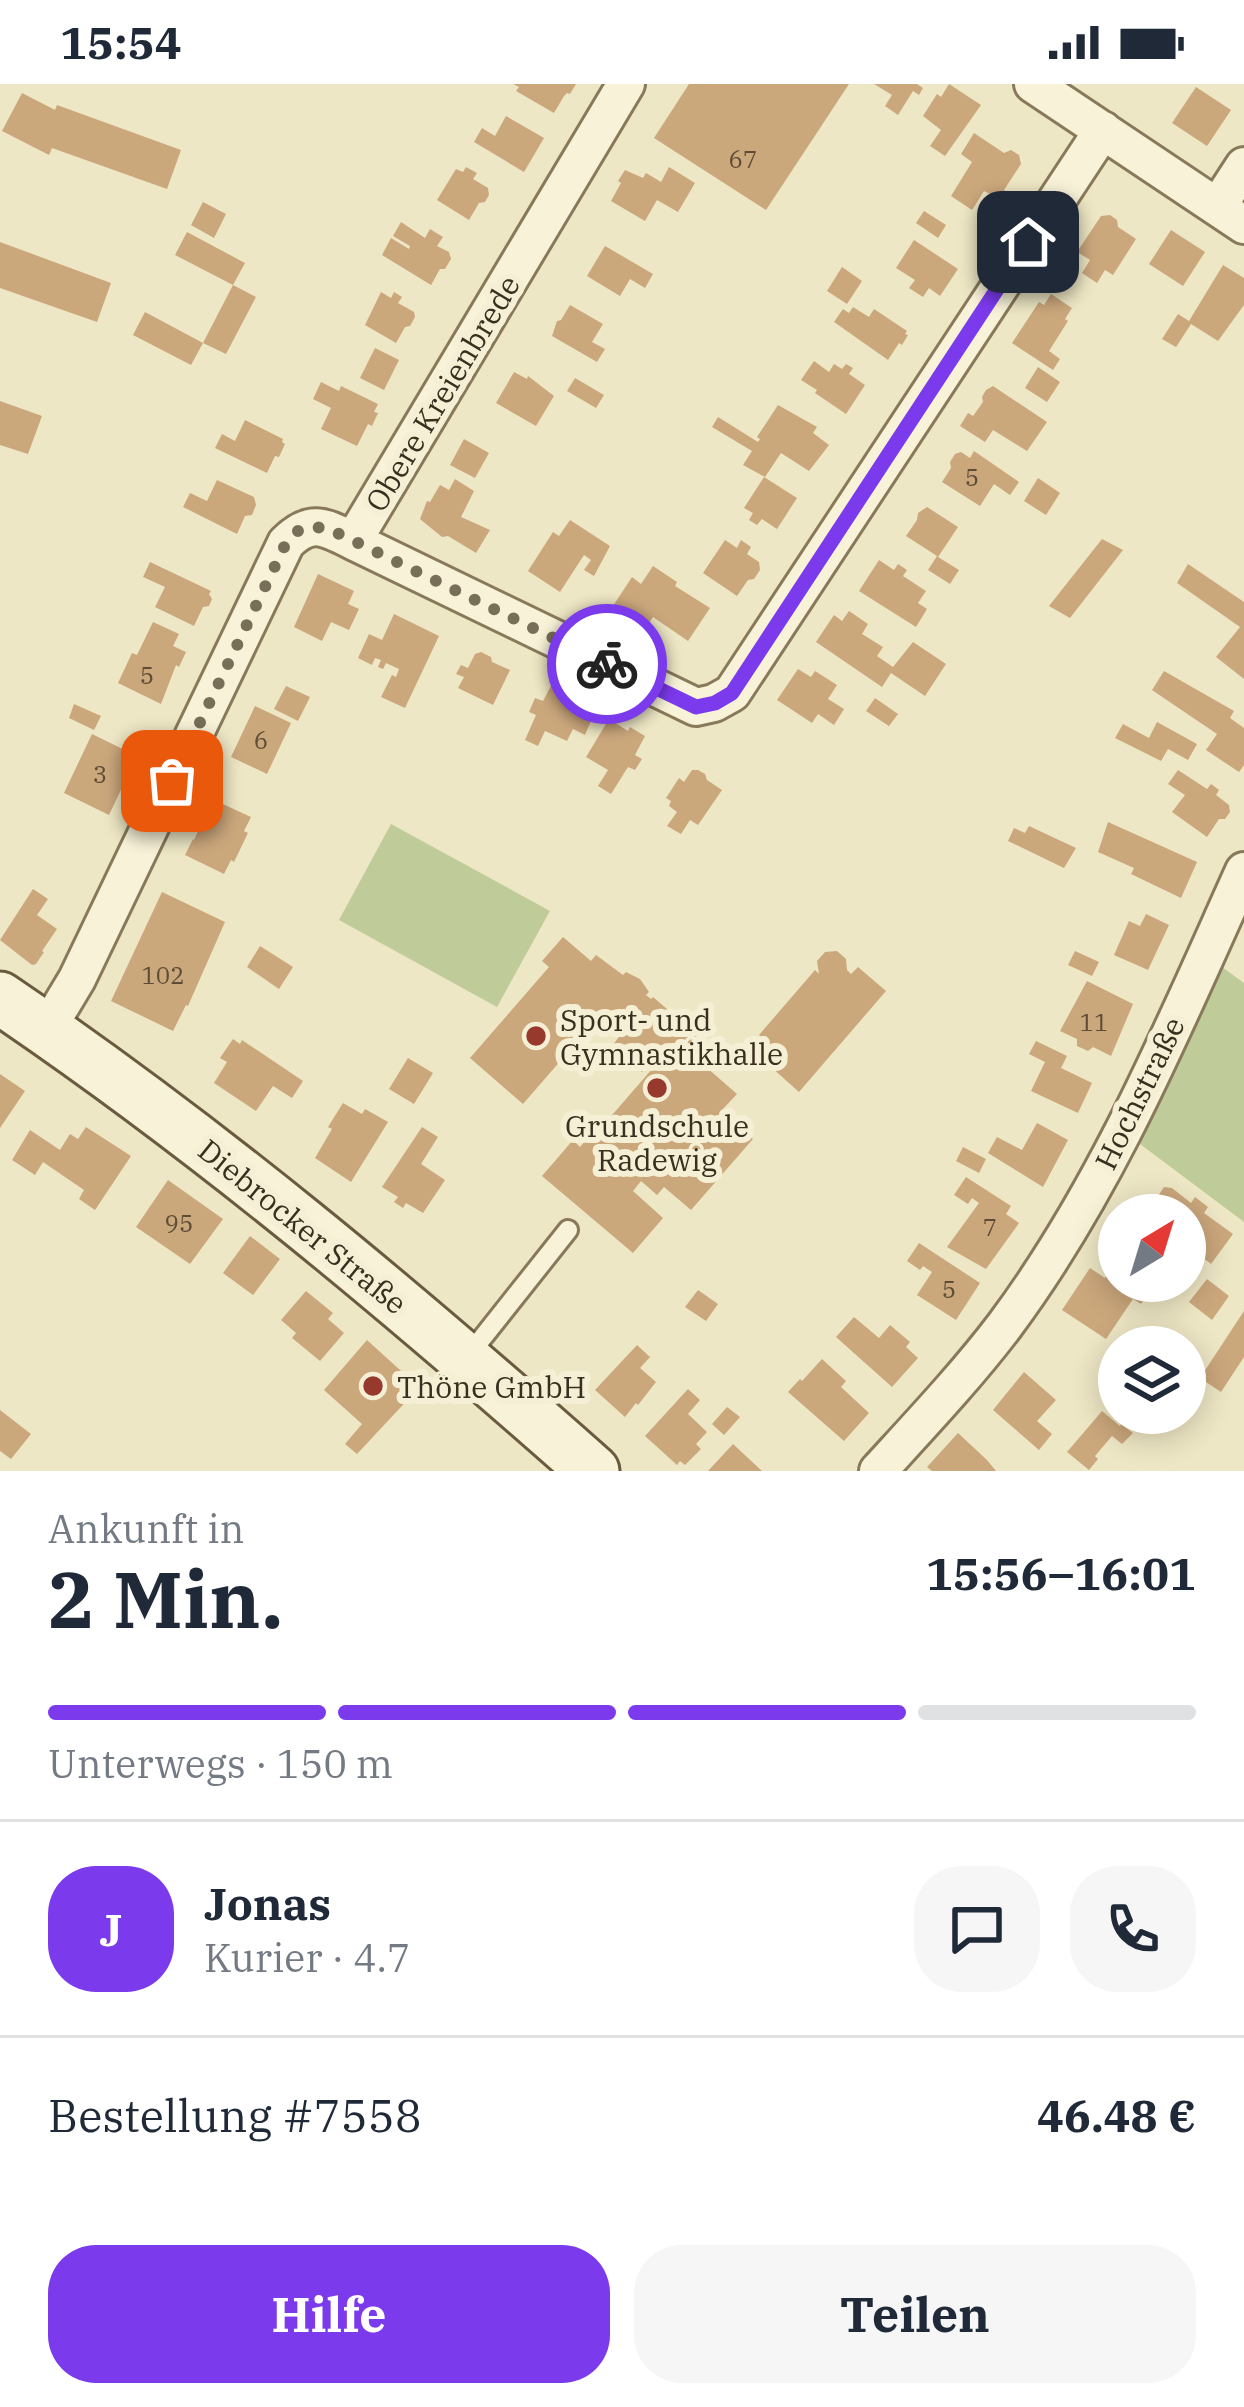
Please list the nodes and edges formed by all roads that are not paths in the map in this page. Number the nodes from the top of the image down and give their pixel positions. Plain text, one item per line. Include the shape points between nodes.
1 (626, 84) edge
2 (1033, 84) edge
3 (1102, 130) junction
4 (1244, 166) edge
5 (1231, 215) edge
6 (353, 541) junction
7 (1244, 871) edge
8 (0, 998) edge
9 (47, 1029) junction
10 (568, 1230) dead end
11 (466, 1360) junction
12 (593, 1471) edge
13 (878, 1471) edge

1 - 6 street, Obere Kreienbrede
2 - 3 street
3 - 5 street
3 - 6 street via 732,693 715,703 696,707
4 - 5 street
6 - 9 street, Obere Kreienbrede via 325,527 300,529 286,543
7 - 13 street, Hochstraße via 1084,1205 1004,1326
8 - 9 main road, Diebrocker Straße
9 - 11 main road, Diebrocker Straße via 205,1144
10 - 11 lane
11 - 12 main road, Diebrocker Straße

